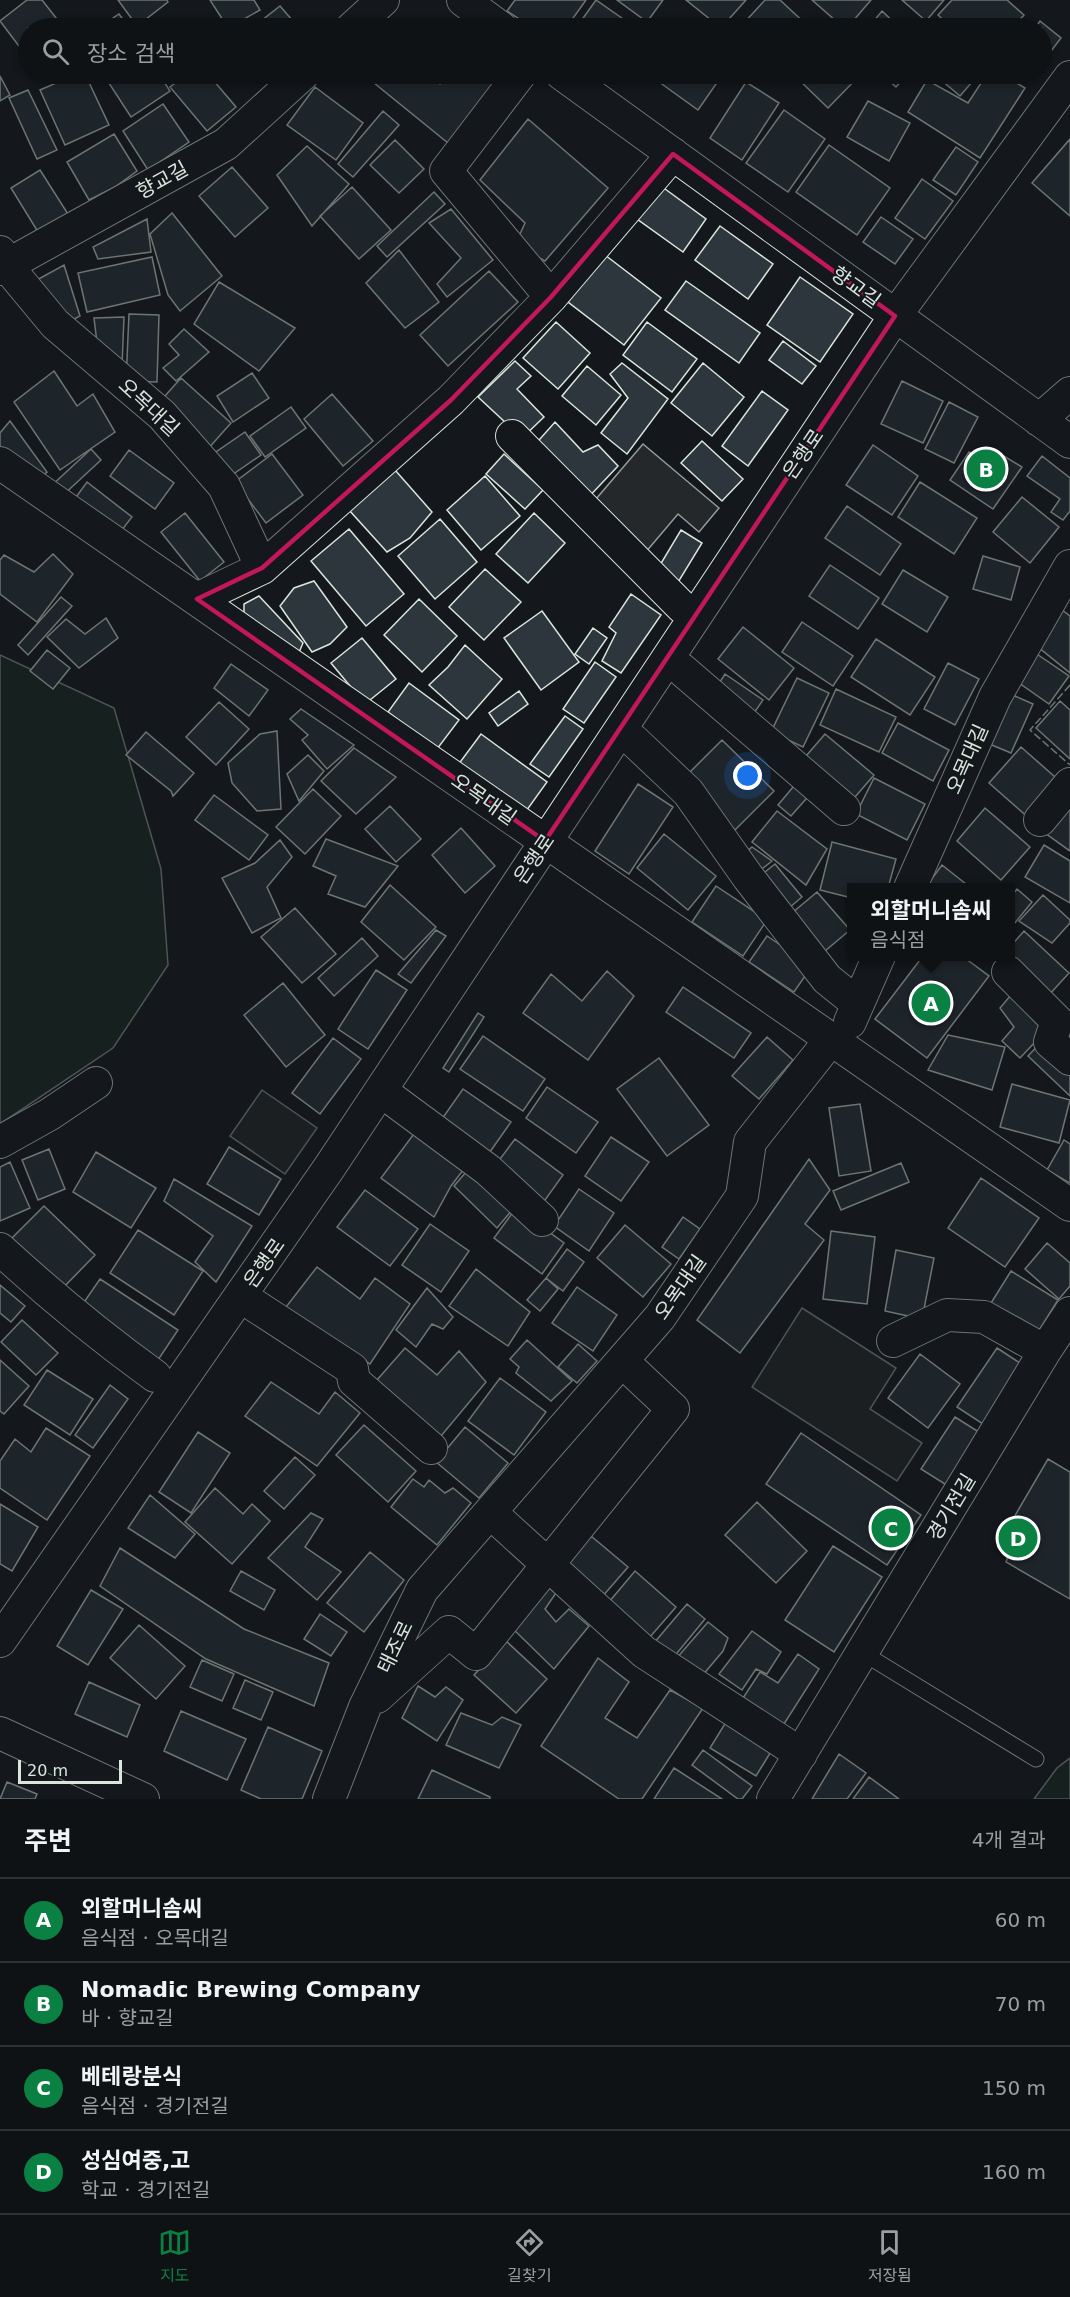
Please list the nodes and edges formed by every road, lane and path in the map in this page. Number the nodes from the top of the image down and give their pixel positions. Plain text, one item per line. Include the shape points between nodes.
1 (383, 0) edge
2 (463, 0) edge
3 (363, 18) edge
4 (487, 18) edge
5 (1070, 77) edge
6 (292, 84) edge
7 (512, 84) edge
8 (576, 84) edge
9 (673, 154) junction
10 (2, 262) edge
11 (551, 297) junction
12 (895, 316) junction
13 (1070, 393) edge
14 (1039, 420) junction
15 (512, 436) dead end
16 (1070, 442) edge
17 (0, 463) edge
18 (1070, 566) edge
19 (262, 568) junction
20 (197, 599) junction
21 (682, 607) dead end
22 (681, 669) dead end
23 (633, 740) dead end
24 (1070, 784) edge
25 (844, 809) dead end
26 (1040, 820) dead end
27 (545, 841) junction
28 (912, 883) edge
29 (877, 961) edge
30 (1008, 972) dead end
31 (858, 1004) junction
32 (836, 1042) junction
33 (1070, 1059) edge
34 (96, 1083) dead end
35 (392, 1099) dead end
36 (0, 1142) edge
37 (1070, 1205) edge
38 (542, 1220) dead end
39 (0, 1250) edge
40 (254, 1305) dead end
41 (1070, 1313) edge
42 (893, 1341) dead end
43 (1045, 1351) junction
44 (622, 1361) junction
45 (155, 1376) dead end
46 (431, 1448) dead end
47 (491, 1513) junction
48 (548, 1565) junction
49 (0, 1641) edge
50 (863, 1653) junction
51 (366, 1707) junction
52 (0, 1733) edge
53 (801, 1754) junction
54 (1036, 1760) dead end
55 (143, 1799) edge
56 (329, 1799) edge
57 (773, 1799) edge

1 - 3 street
2 - 4 street
5 - 12 street, 은행로
6 - 10 street, 향교길 via 226,144
7 - 11 street via 447,171
8 - 9 street, 향교길
9 - 11 street
9 - 12 street, 향교길
10 - 19 street, 오목대길 via 55,324 162,415 224,486
11 - 19 street via 451,400
12 - 14 street, 향교길
12 - 27 street, 은행로
13 - 14 street
14 - 16 street, 향교길
15 - 21 street
17 - 20 street, 오목대길
18 - 28 street, 오목대길 via 994,697
19 - 20 street
20 - 27 street, 오목대길
22 - 25 street
23 - 31 street via 688,792 827,979
24 - 26 street
27 - 32 street, 오목대길
27 - 49 street, 은행로 via 329,1167
29 - 31 street, 오목대길
30 - 33 street via 1058,1021 1050,1042
31 - 32 street, 오목대길
32 - 37 street, 오목대길
32 - 44 street, 오목대길 via 750,1142 742,1196 660,1317
34 - 36 street
35 - 38 street via 488,1170
39 - 45 street via 109,1343
40 - 46 street, 은행로 via 352,1369 354,1381
41 - 43 street, 경기전길
42 - 43 street via 947,1315 984,1317
43 - 50 street, 경기전길
44 - 47 street, 오목대길
44 - 48 street via 673,1409
47 - 48 street
47 - 51 street, 태조로 via 422,1590
48 - 51 street via 476,1654 449,1632
48 - 53 street via 644,1652
50 - 53 street, 경기전길
50 - 54 lane
51 - 56 street, 태조로
52 - 55 street
53 - 57 street, 경기전길

